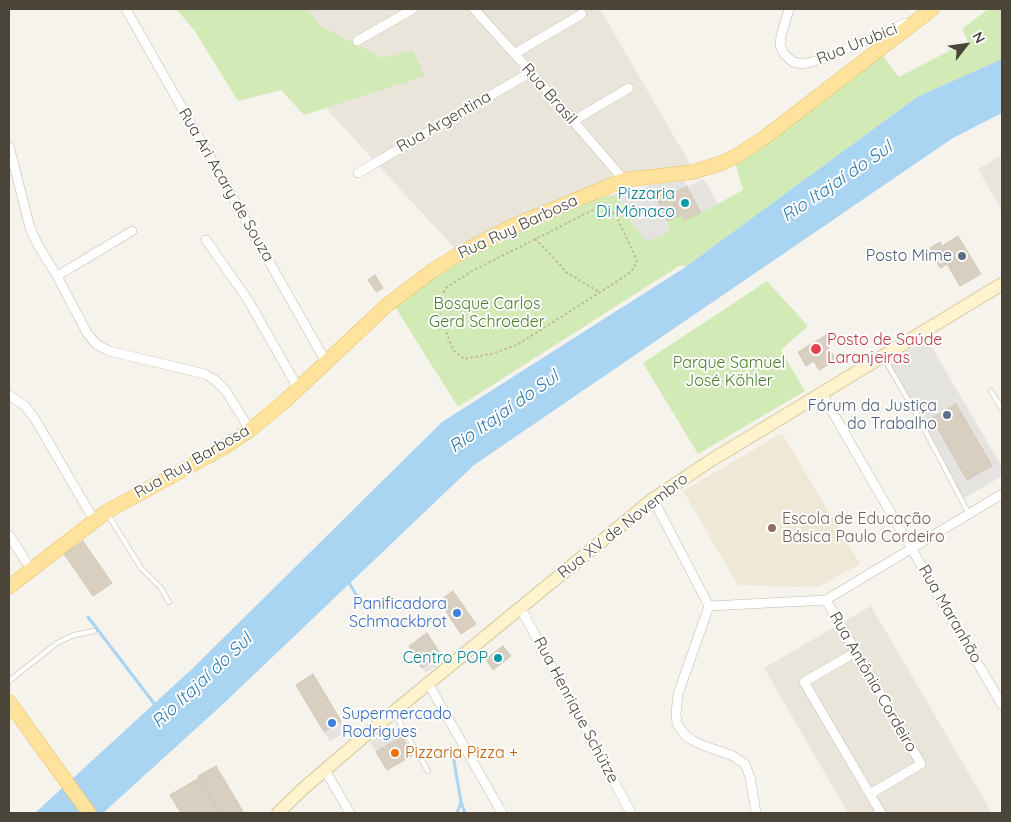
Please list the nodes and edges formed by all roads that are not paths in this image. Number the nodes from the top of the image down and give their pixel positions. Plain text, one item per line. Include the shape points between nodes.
1 (126, 9) edge
2 (413, 9) edge
3 (474, 9) edge
4 (789, 9) edge
5 (932, 9) edge
6 (582, 14) dead end
7 (918, 18) junction
8 (357, 41) dead end
9 (514, 54) junction
10 (531, 72) junction
11 (629, 88) dead end
12 (573, 121) junction
13 (9, 146) edge
14 (358, 173) dead end
15 (624, 180) junction
16 (132, 231) dead end
17 (206, 240) dead end
18 (57, 276) junction
19 (1002, 284) edge
20 (883, 356) junction
21 (326, 362) junction
22 (298, 388) junction
23 (991, 391) dead end
24 (822, 394) junction
25 (9, 395) edge
26 (1002, 409) edge
27 (250, 430) junction
28 (1002, 494) edge
29 (653, 499) junction
30 (106, 512) junction
31 (969, 514) junction
32 (94, 520) junction
33 (9, 535) edge
34 (911, 548) junction
35 (31, 569) junction
36 (9, 587) edge
37 (826, 600) junction
38 (169, 602) dead end
39 (709, 606) junction
40 (520, 607) junction
41 (94, 631) dead end
42 (856, 652) junction
43 (9, 681) edge
44 (428, 683) junction
45 (9, 702) edge
46 (1002, 705) edge
47 (394, 712) junction
48 (325, 770) junction
49 (428, 772) dead end
50 (870, 794) junction
51 (282, 811) edge
52 (89, 813) edge
53 (350, 813) edge
54 (502, 813) edge
55 (631, 813) edge
56 (756, 813) edge
57 (881, 813) edge

1 - 21 street, Rua Ari Acary de Souza
2 - 8 street
3 - 9 street, Rua Brasil
4 - 7 street, Rua Urubici via 780,45 793,62 803,64 823,59
5 - 7 main road, Rua Ruy Barbosa
6 - 9 street
7 - 15 main road, Rua Ruy Barbosa via 764,138 736,156 693,172
9 - 10 street, Rua Brasil
10 - 12 street, Rua Brasil
10 - 14 street, Rua Argentina
11 - 12 street
12 - 15 street, Rua Brasil
13 - 18 street via 30,228
15 - 21 main road, Rua Ruy Barbosa via 513,226 459,254 386,306
16 - 18 street
17 - 22 street via 248,300
18 - 27 street via 96,344 109,351 205,374 226,391
19 - 20 main road, Rua XV de Novembro
20 - 24 main road, Rua XV de Novembro
20 - 31 lane
21 - 22 main road, Rua Ruy Barbosa
22 - 27 main road, Rua Ruy Barbosa
23 - 26 lane
24 - 29 main road, Rua XV de Novembro
24 - 34 street, Rua Maranhão
25 - 32 street via 25,406 35,419
27 - 30 main road, Rua Ruy Barbosa
28 - 31 street
29 - 39 street
29 - 40 main road, Rua XV de Novembro
30 - 32 main road, Rua Ruy Barbosa
30 - 38 lane via 141,568 161,588
31 - 34 street
32 - 35 main road, Rua Ruy Barbosa
33 - 35 street
34 - 37 street
34 - 46 street, Rua Maranhão
35 - 36 main road, Rua Ruy Barbosa
37 - 39 street
37 - 42 street, Rua Antônia Cordeiro
39 - 56 street via 678,694 677,724 692,740 745,764
40 - 44 main road, Rua XV de Novembro
40 - 55 street, Rua Henrique Schütze
41 - 43 lane via 57,642
42 - 50 street, Rua Antônia Cordeiro via 921,764
42 - 50 street via 804,682
44 - 47 main road, Rua XV de Novembro
44 - 54 street
45 - 52 main road
47 - 48 main road, Rua XV de Novembro
47 - 49 lane
48 - 51 main road, Rua XV de Novembro
48 - 53 street
50 - 57 street

